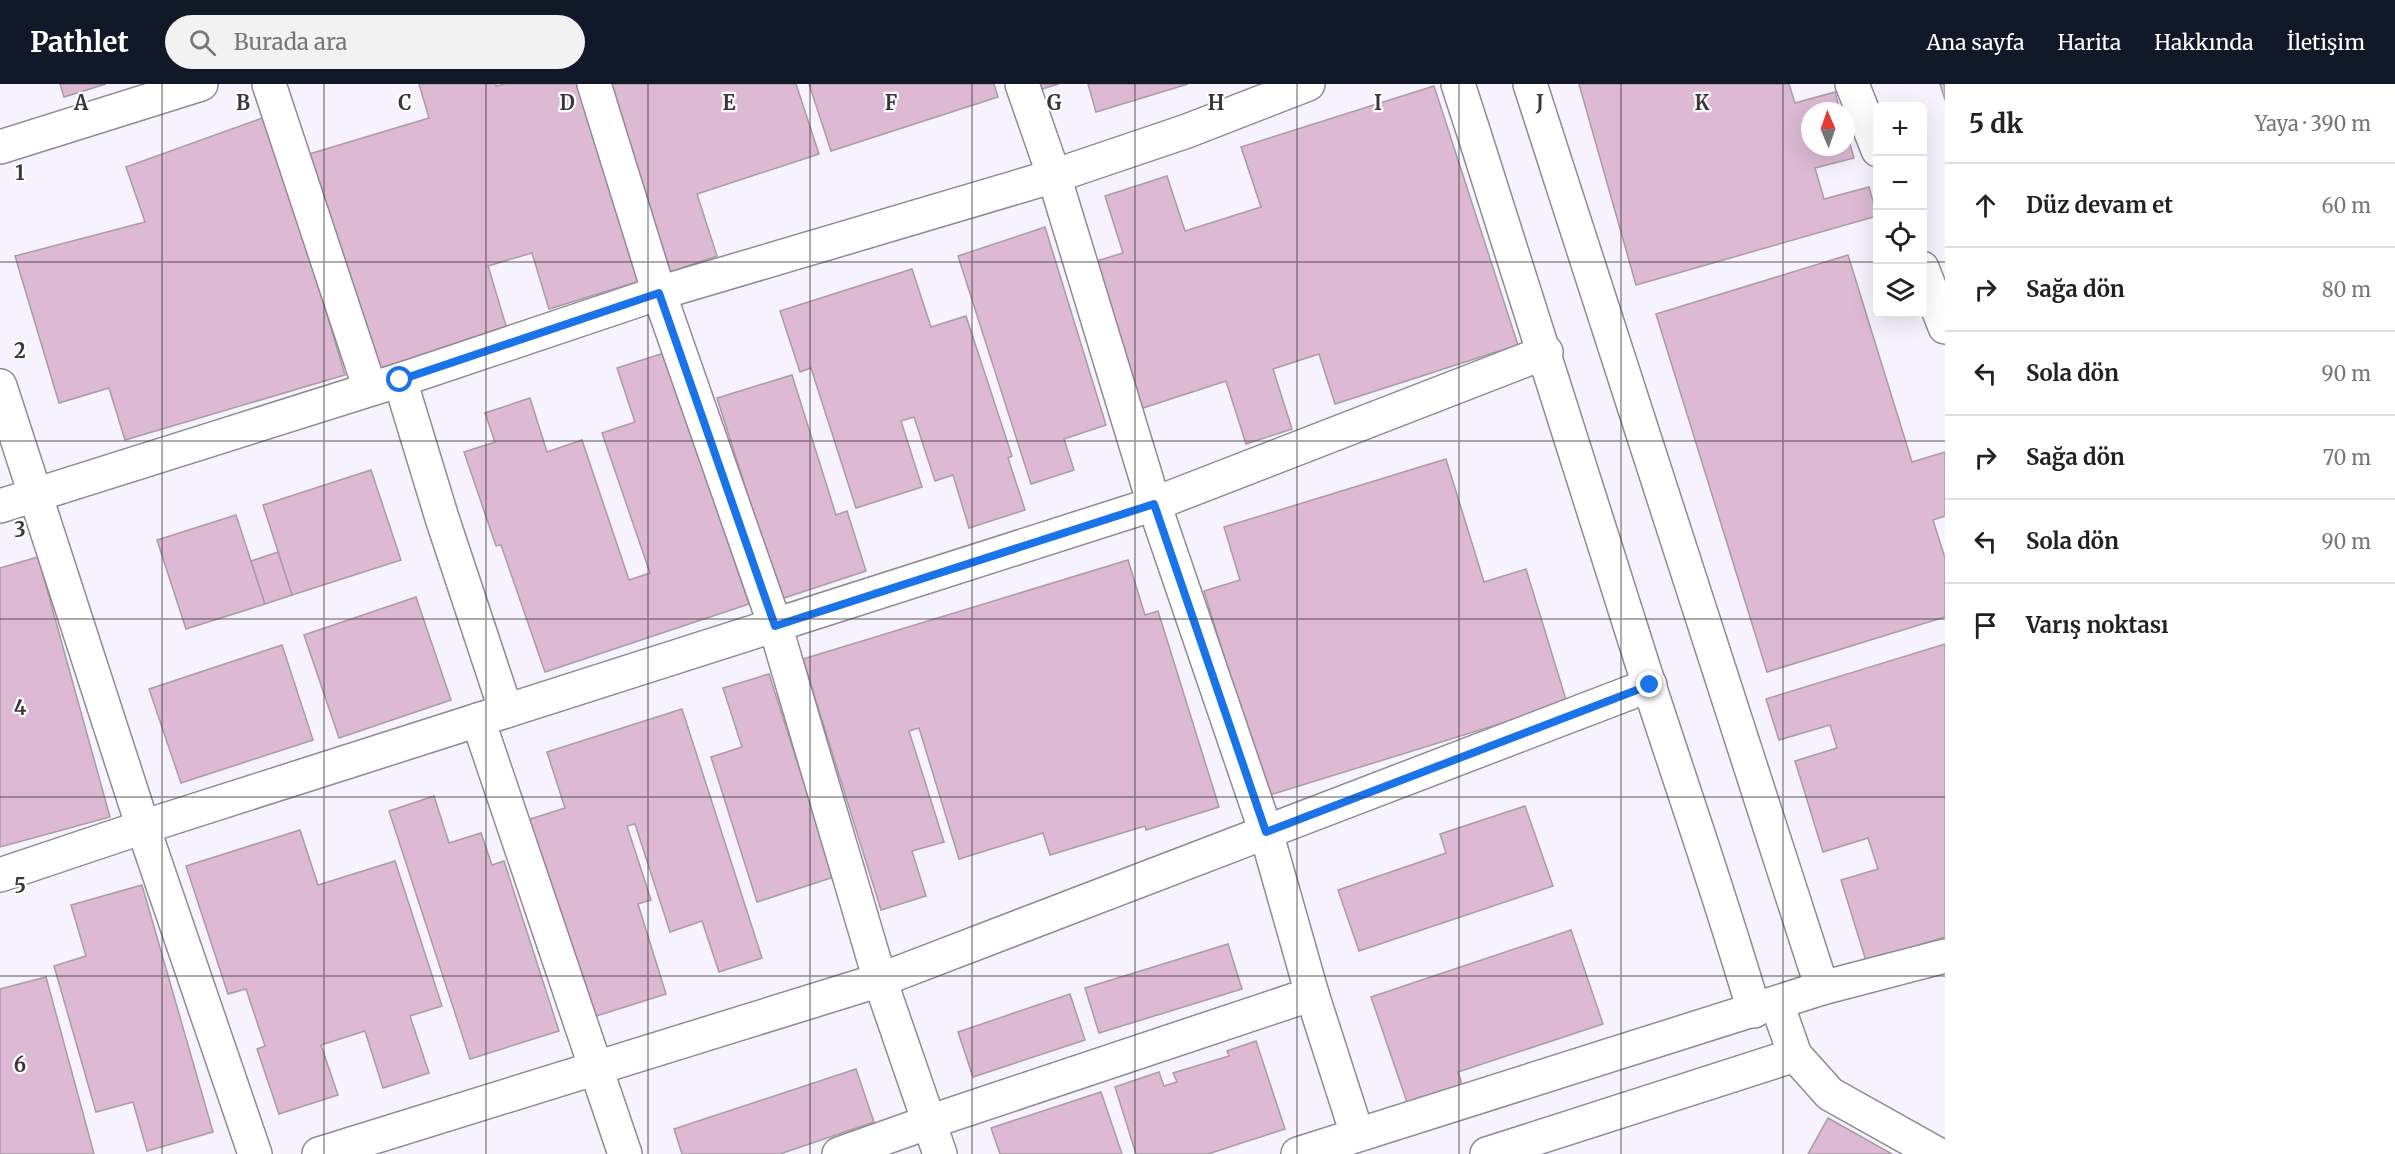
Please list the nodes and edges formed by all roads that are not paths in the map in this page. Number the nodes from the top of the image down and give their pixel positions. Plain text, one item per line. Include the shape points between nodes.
1 (201, 84) edge
2 (269, 84) edge
3 (594, 84) edge
4 (1022, 84) edge
5 (1308, 84) edge
6 (1458, 84) edge
7 (1530, 84) edge
8 (1852, 84) edge
9 (1873, 137) edge
10 (0, 147) edge
11 (1054, 176) junction
12 (1927, 279) edge
13 (659, 293) junction
14 (1945, 327) edge
15 (1546, 352) junction
16 (385, 385) junction
17 (0, 386) edge
18 (33, 494) junction
19 (1154, 504) junction
20 (0, 506) edge
21 (775, 626) junction
22 (1650, 685) junction
23 (492, 716) junction
24 (143, 827) junction
25 (1266, 832) junction
26 (0, 875) edge
27 (1945, 956) edge
28 (880, 980) junction
29 (1822, 988) junction
30 (1312, 994) junction
31 (1765, 1007) junction
32 (1795, 1055) junction
33 (594, 1067) junction
34 (929, 1122) junction
35 (1357, 1134) junction
36 (255, 1154) edge
37 (319, 1154) edge
38 (625, 1154) edge
39 (839, 1154) edge
40 (940, 1154) edge
41 (1298, 1154) edge
42 (1488, 1154) edge
43 (1937, 1154) edge

1 - 10 street
2 - 16 street
3 - 13 street
4 - 11 street
5 - 11 street
6 - 15 street
7 - 29 street
8 - 9 street
11 - 13 street
11 - 19 street
12 - 14 street
13 - 16 street
13 - 21 street
15 - 19 street
15 - 22 street
16 - 18 street
16 - 23 street via 442,518
17 - 18 street
18 - 20 street
18 - 24 street
19 - 21 street
19 - 25 street
21 - 23 street
21 - 28 street
22 - 25 street
22 - 31 street via 1725,909
23 - 24 street
23 - 33 street
24 - 26 street
24 - 36 street
25 - 28 street
25 - 30 street
27 - 29 street
28 - 33 street
28 - 34 street
29 - 31 street
30 - 34 street
30 - 35 street
31 - 32 street
31 - 35 street
32 - 42 street
32 - 43 street via 1830,1094
33 - 37 street
33 - 38 street
34 - 39 street
34 - 40 street
35 - 41 street

